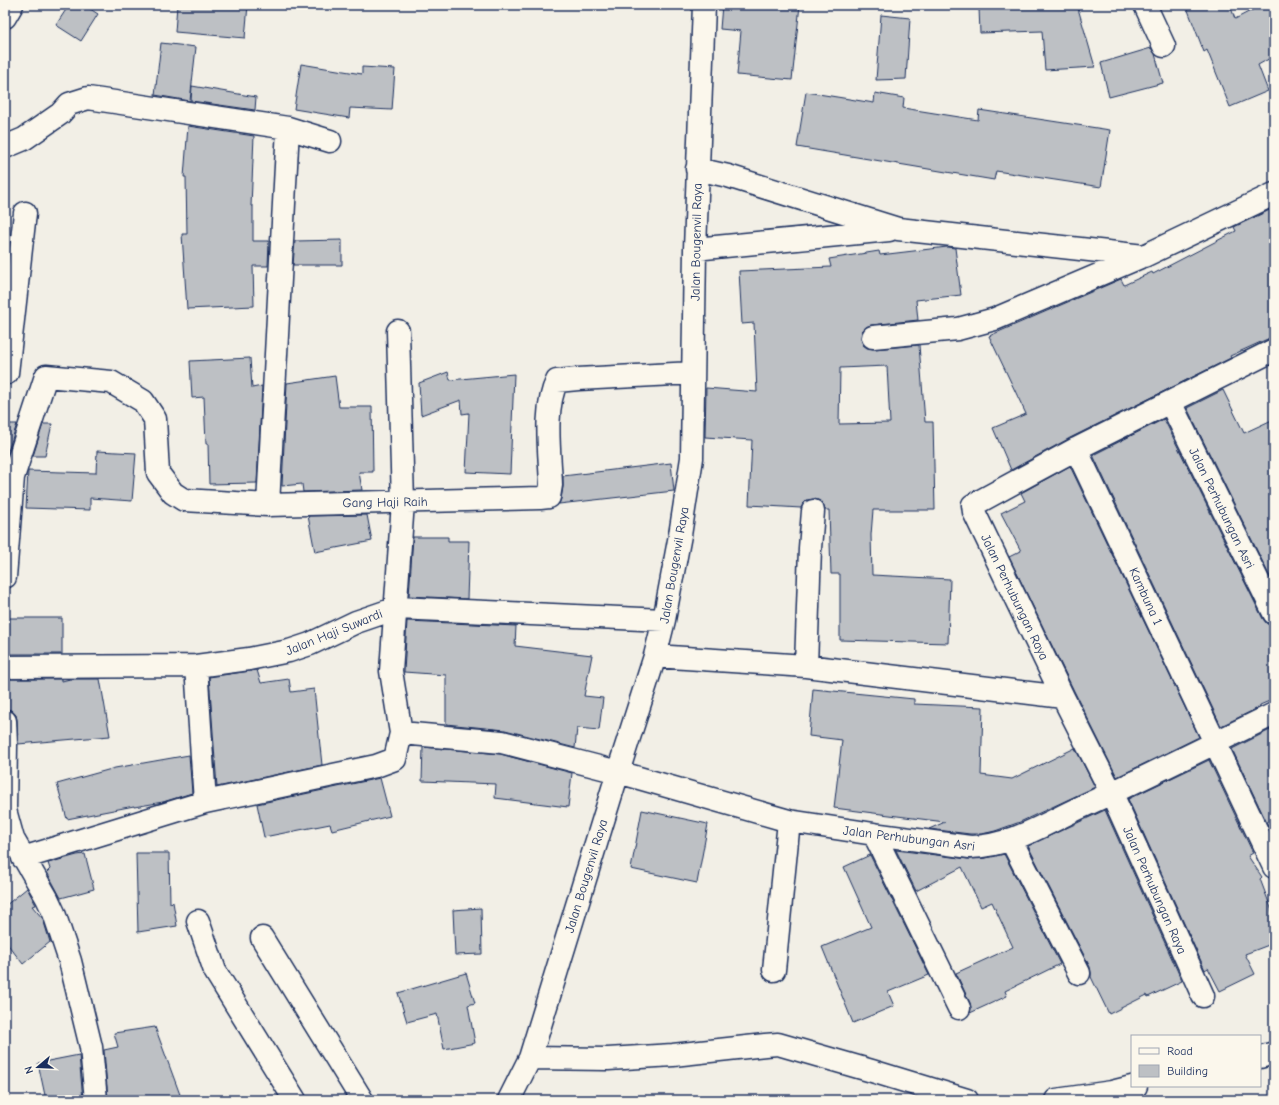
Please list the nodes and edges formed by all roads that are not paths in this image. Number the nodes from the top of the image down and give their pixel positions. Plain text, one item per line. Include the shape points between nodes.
1 (12, 5) edge
2 (704, 5) edge
3 (1145, 5) edge
4 (5, 17) edge
5 (1164, 46) dead end
6 (288, 128) junction
7 (330, 141) dead end
8 (5, 147) edge
9 (697, 169) junction
10 (1274, 194) edge
11 (25, 213) dead end
12 (898, 229) junction
13 (695, 250) junction
14 (1144, 256) junction
15 (398, 332) dead end
16 (873, 337) dead end
17 (1273, 353) edge
18 (5, 372) edge
19 (693, 373) junction
20 (1170, 402) junction
21 (1076, 449) junction
22 (403, 502) junction
23 (268, 505) junction
24 (814, 511) dead end
25 (5, 577) edge
26 (396, 608) junction
27 (1274, 613) edge
28 (664, 620) junction
29 (655, 656) junction
30 (196, 666) junction
31 (806, 666) junction
32 (5, 667) edge
33 (1063, 697) junction
34 (1274, 714) edge
35 (5, 721) edge
36 (401, 733) junction
37 (1215, 742) junction
38 (618, 772) junction
39 (1112, 794) junction
40 (205, 802) junction
41 (790, 821) junction
42 (874, 834) junction
43 (1011, 840) junction
44 (23, 858) junction
45 (1274, 867) edge
46 (198, 921) dead end
47 (262, 938) dead end
48 (774, 970) dead end
49 (1079, 973) dead end
50 (1203, 996) dead end
51 (959, 1008) dead end
52 (1274, 1053) edge
53 (1261, 1057) edge
54 (530, 1058) junction
55 (1132, 1087) edge
56 (96, 1100) edge
57 (295, 1100) edge
58 (362, 1100) edge
59 (509, 1100) edge
60 (967, 1100) edge
61 (1056, 1100) edge

1 - 4 street
2 - 9 street, Jalan Bougenvil Raya
3 - 5 street
6 - 7 street
6 - 8 street via 88,98 69,104 60,114 24,139
6 - 23 street
9 - 12 street via 728,176
9 - 13 street, Jalan Bougenvil Raya
10 - 14 street
11 - 18 street
12 - 13 street
12 - 14 street
13 - 19 street, Jalan Bougenvil Raya
14 - 16 street via 995,319 958,329
15 - 22 street
17 - 20 street, Jalan Perhubungan Raya
19 - 22 street, Gang Haji Raih via 557,381 552,392 549,413 549,497
19 - 28 street, Jalan Bougenvil Raya via 692,458
20 - 21 street, Jalan Perhubungan Raya
20 - 27 street, Jalan Perhubungan Asri
21 - 33 street, Jalan Perhubungan Raya via 973,505 974,512
21 - 37 street, Kambuna 1
22 - 23 street, Gang Haji Raih
22 - 26 street
23 - 25 street, Gang Haji Raih via 184,500 173,493 158,473 155,418 143,401 111,382 46,376 13,478
24 - 31 street via 810,548
26 - 28 street, Jalan Haji Suwardi
26 - 30 street, Jalan Haji Suwardi via 356,622 289,652
26 - 36 street via 391,671
28 - 29 street, Jalan Bougenvil Raya
29 - 31 street
29 - 38 street, Jalan Bougenvil Raya
30 - 32 street, Jalan Haji Suwardi
30 - 40 street
31 - 33 street
33 - 39 street, Jalan Perhubungan Raya
34 - 37 street, Jalan Perhubungan Asri
35 - 44 street via 5,810 13,839
36 - 38 street, Jalan Perhubungan Asri via 502,742
36 - 40 street via 395,759 376,766
37 - 39 street, Jalan Perhubungan Asri
37 - 45 street, Kambuna 1
38 - 41 street, Jalan Perhubungan Asri
38 - 54 street, Jalan Bougenvil Raya
39 - 43 street, Jalan Perhubungan Asri
39 - 50 street, Jalan Perhubungan Raya
40 - 44 street
41 - 42 street, Jalan Perhubungan Asri
41 - 48 street
42 - 43 street, Jalan Perhubungan Asri via 970,847 982,847
42 - 51 street
43 - 49 street
44 - 56 street via 54,913 70,961 91,1047
46 - 57 street via 215,971
47 - 58 street
52 - 53 street
54 - 59 street, Jalan Bougenvil Raya
54 - 60 street via 608,1059 778,1044
55 - 61 street

